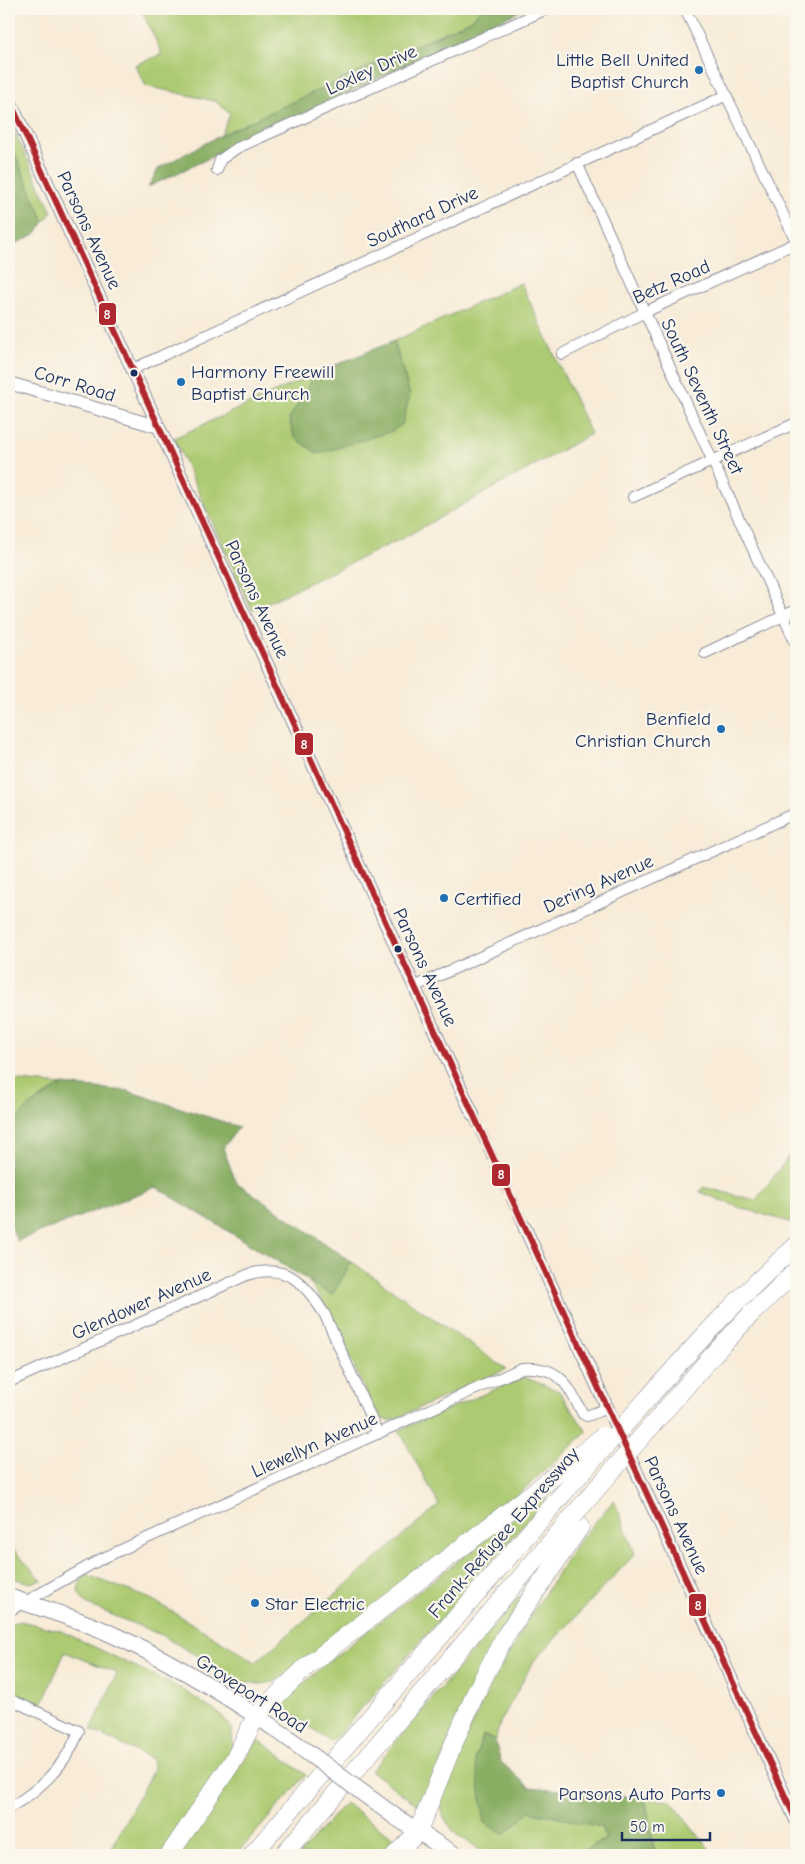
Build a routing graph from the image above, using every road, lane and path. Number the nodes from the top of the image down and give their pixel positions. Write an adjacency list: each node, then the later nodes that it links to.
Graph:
1 (547, 9): 6 (street, Loxley Drive)
2 (685, 9): 3 (street)
3 (727, 95): 5 (street, Southard Drive); 7 (street)
4 (9, 99): 10 (street, Parsons Avenue)
5 (578, 163): 8 (street, South Seventh Street); 10 (street, Southard Drive)
6 (217, 170)
7 (796, 242): 8 (street, Betz Road)
8 (645, 312): 9 (street, Betz Road); 14 (street, South Seventh Street)
9 (562, 354)
10 (133, 369): 13 (street, Parsons Avenue)
11 (9, 383): 13 (street, Corr Road)
12 (796, 423): 14 (street)
13 (159, 427): 21 (street, Parsons Avenue)
14 (714, 460): 15 (street); 17 (street, South Seventh Street)
15 (634, 497)
16 (796, 610): 17 (street)
17 (784, 616): 18 (street, South Seventh Street); 19 (street)
18 (796, 644)
19 (705, 653)
20 (796, 813): 21 (street, Dering Avenue)
21 (414, 987): 22 (street, Parsons Avenue)
22 (473, 1115)
23 (524, 1226): 28 (street, Parsons Avenue)
24 (796, 1246): 27 (highway, Frank-Refugee Expressway)
25 (796, 1271): 30 (highway, bridge)
26 (9, 1382): 29 (street, Glendower Avenue)
27 (642, 1404): 34 (highway, bridge); 39 (highway, Frank-Refugee Expressway, bridge)
28 (607, 1408): 29 (street, Llewellyn Avenue); 36 (street, Parsons Avenue)
29 (378, 1434): 31 (street, Llewellyn Avenue)
30 (576, 1521): 37 (highway); 40 (highway)
31 (16, 1600): 32 (street, Llewellyn Avenue); 34 (main road, Groveport Road)
32 (9, 1611)
33 (9, 1699): 35 (street)
34 (256, 1716): 37 (main road, Groveport Road, bridge); 38 (highway)
35 (9, 1808)
36 (796, 1820)
37 (418, 1832): 41 (highway); 42 (main road, Groveport Road)
38 (169, 1855)
39 (252, 1855)
40 (283, 1855)
41 (394, 1855)
42 (455, 1855)

